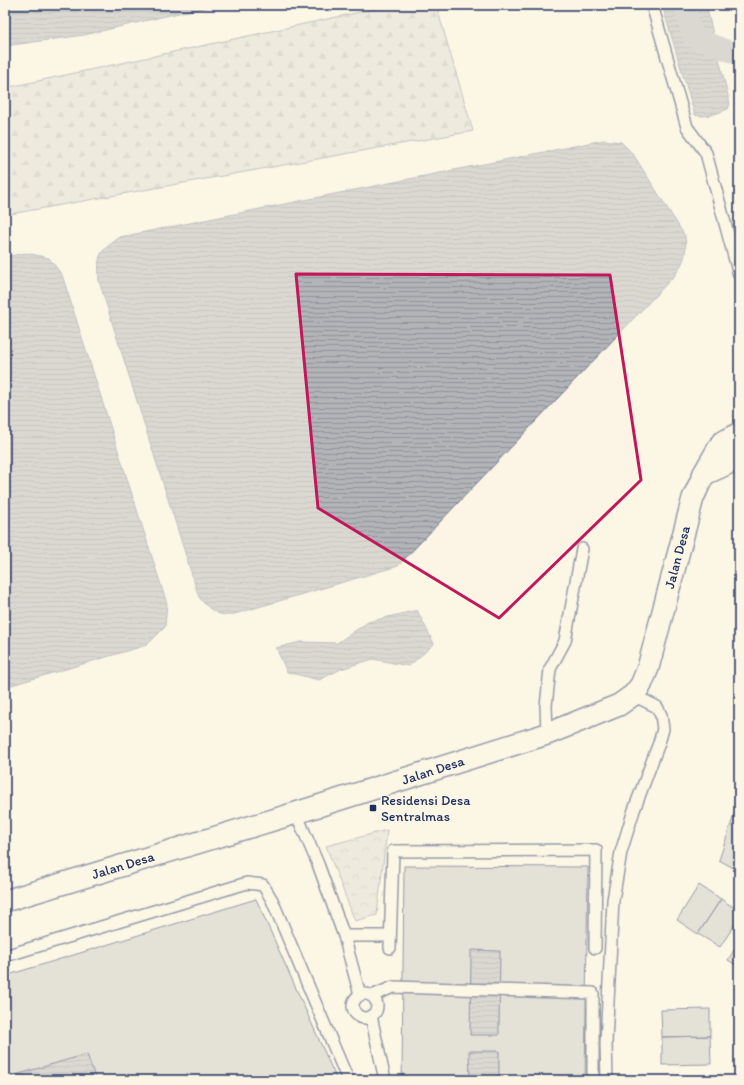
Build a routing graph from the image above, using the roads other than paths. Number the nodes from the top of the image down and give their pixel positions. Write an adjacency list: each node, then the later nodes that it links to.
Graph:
1 (652, 5): 2 (lane)
2 (739, 275)
3 (739, 434): 5 (main road, Jalan Desa)
4 (739, 458): 5 (main road)
5 (704, 474): 7 (street, Jalan Desa)
6 (582, 549): 8 (lane)
7 (633, 695): 8 (street, Jalan Desa); 22 (lane)
8 (547, 734): 9 (street, Jalan Desa)
9 (296, 814): 10 (street, Jalan Desa); 11 (lane)
10 (5, 901)
11 (344, 936): 12 (lane); 16 (lane)
12 (390, 936): 13 (lane); 14 (lane)
13 (390, 948)
14 (595, 948)
15 (5, 956): 19 (lane)
16 (360, 995): 17 (lane); 18 (lane)
17 (372, 996): 18 (lane); 21 (lane)
18 (371, 1016): 20 (lane)
19 (348, 1080)
20 (385, 1080)
21 (594, 1080)
22 (607, 1080)

